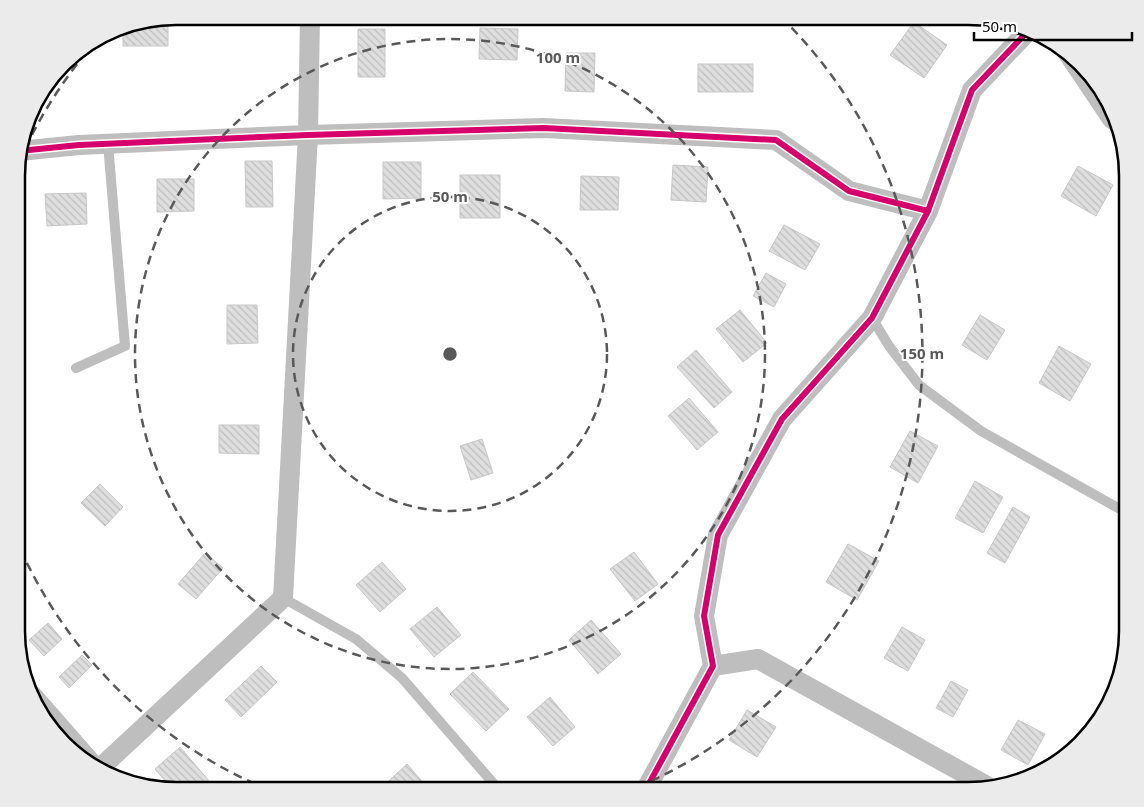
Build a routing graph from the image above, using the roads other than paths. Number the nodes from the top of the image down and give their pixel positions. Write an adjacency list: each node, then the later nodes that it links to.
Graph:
1 (310, 25): 3 (street)
2 (1023, 36): 6 (street)
3 (308, 135): 4 (street); 6 (street); 10 (street)
4 (108, 144): 5 (street); 8 (lane)
5 (27, 150)
6 (928, 211): 7 (street)
7 (872, 318): 9 (lane); 11 (street)
8 (76, 368)
9 (1119, 509)
10 (283, 598): 12 (street); 14 (lane)
11 (713, 666): 13 (street); 15 (street)
12 (105, 764)
13 (979, 781)
14 (493, 782)
15 (650, 782)

